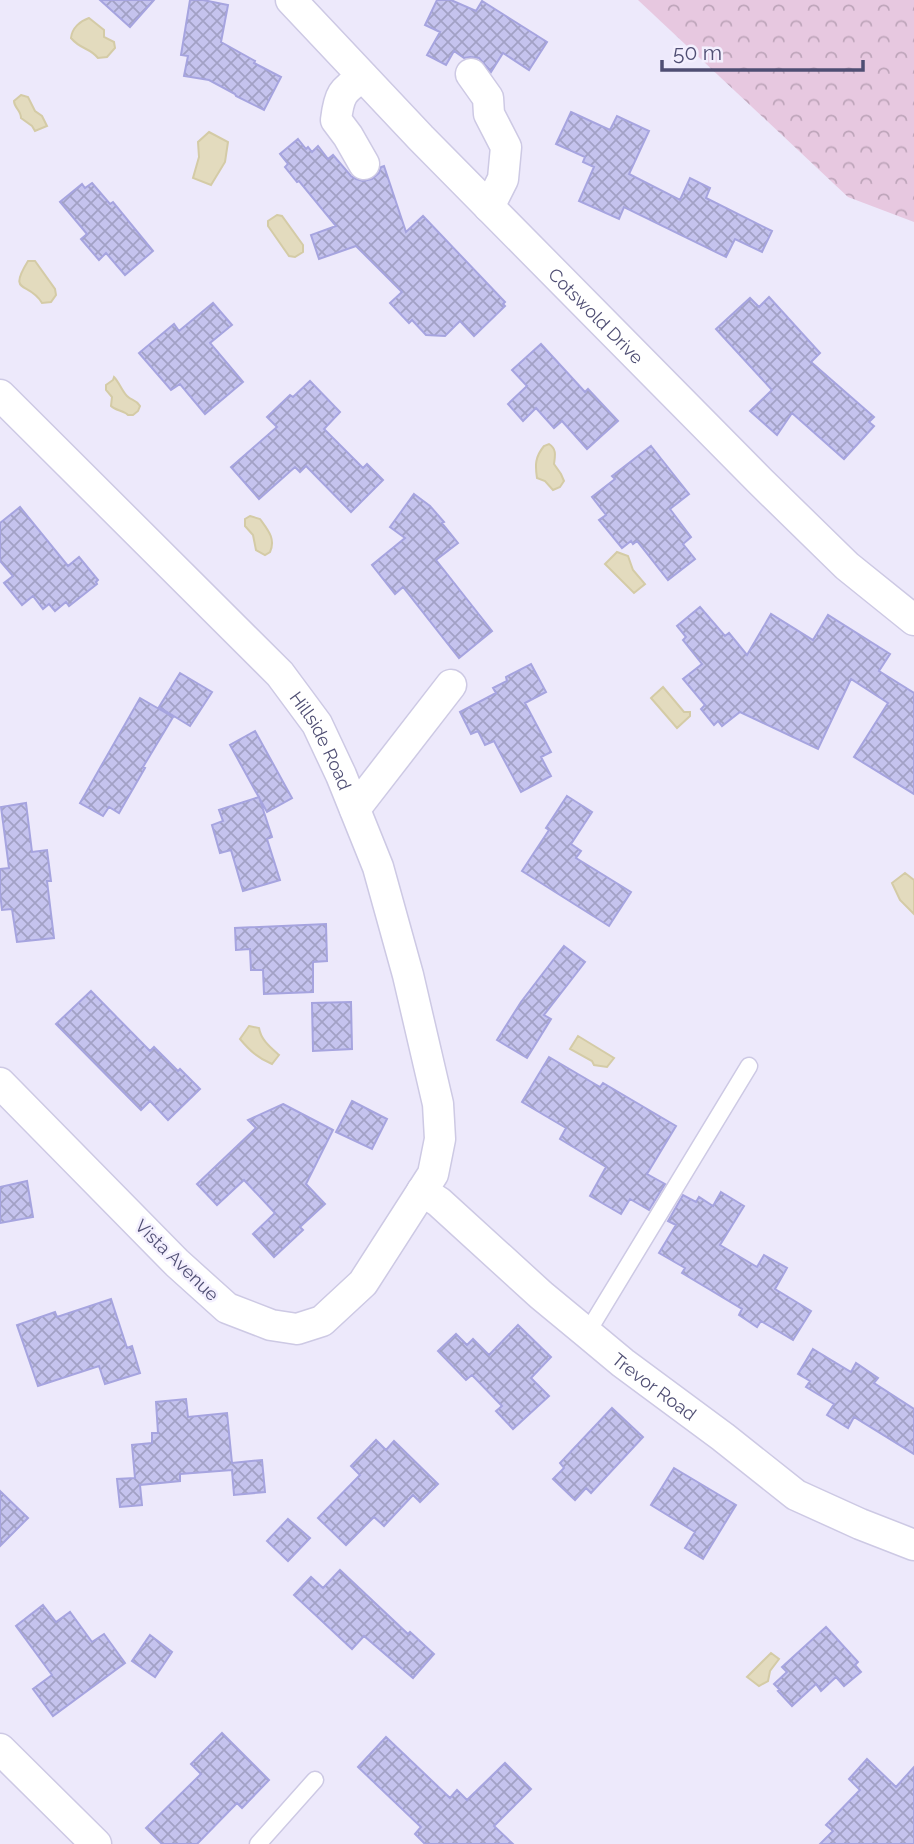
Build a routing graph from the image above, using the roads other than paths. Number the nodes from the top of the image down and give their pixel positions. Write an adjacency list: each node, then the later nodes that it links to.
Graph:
1 (291, 0): 3 (street, Cotswold Drive)
2 (471, 74): 5 (street)
3 (363, 77): 4 (street); 5 (street, Cotswold Drive)
4 (364, 164)
5 (489, 207): 7 (street, Cotswold Drive)
6 (0, 395): 9 (street, Hillside Road)
7 (914, 620)
8 (451, 685): 9 (street)
9 (355, 809): 12 (street, Hillside Road)
10 (749, 1066): 13 (lane)
11 (0, 1083): 12 (street, Vista Avenue)
12 (422, 1191): 13 (street, Trevor Road)
13 (587, 1333): 14 (street, Trevor Road)
14 (914, 1545)
15 (0, 1749): 17 (street)
16 (315, 1780): 18 (lane)
17 (96, 1844)
18 (258, 1844)

